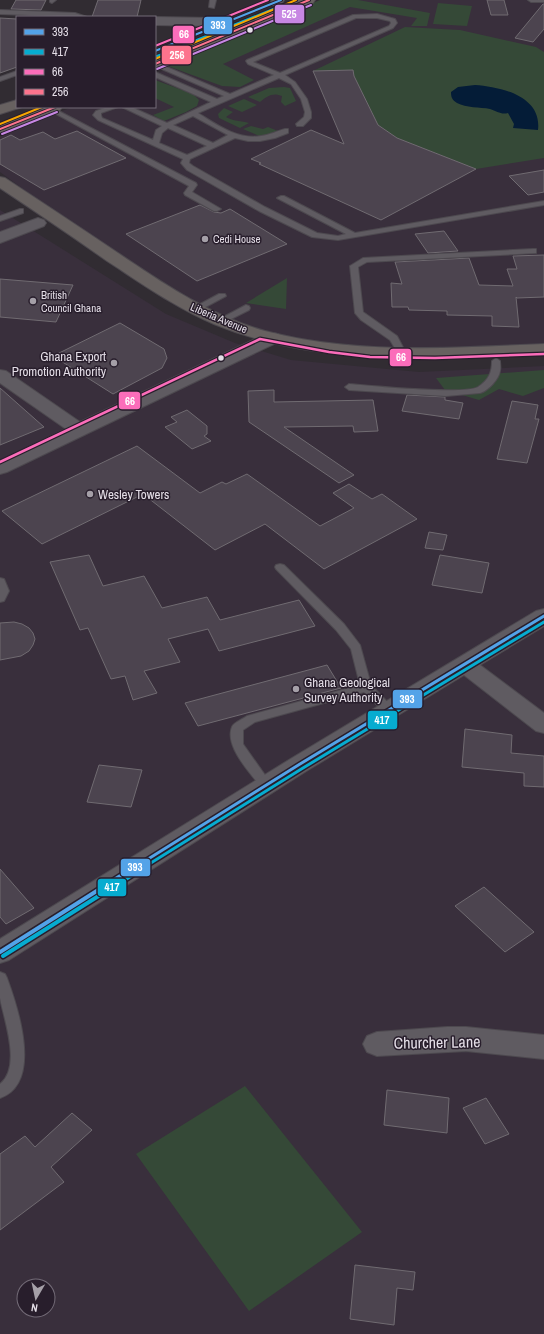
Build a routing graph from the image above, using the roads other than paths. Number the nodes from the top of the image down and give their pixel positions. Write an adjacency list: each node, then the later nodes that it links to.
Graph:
1 (213, 0): 6 (lane)
2 (309, 0): 12 (main road)
3 (531, 0): 4 (lane)
4 (544, 0)
5 (279, 1): 11 (main road)
6 (212, 7)
7 (0, 12): 8 (lane)
8 (79, 16)
9 (156, 21): 10 (street)
10 (211, 22)
11 (156, 51)
12 (156, 64)
13 (156, 64): 18 (lane)
14 (16, 73): 17 (lane)
15 (156, 74): 19 (lane)
16 (280, 75): 16 (lane); 18 (lane); 28 (lane)
17 (0, 79)
18 (229, 96): 19 (lane)
19 (217, 102): 26 (lane)
20 (16, 104): 25 (main road)
21 (28, 108): 27 (main road)
22 (53, 108): 30 (main road); 40 (lane)
23 (112, 108): 33 (lane)
24 (127, 108): 29 (lane)
25 (0, 110)
26 (193, 113): 29 (lane); 32 (lane)
27 (0, 119)
28 (300, 124)
29 (168, 125): 33 (lane); 34 (lane)
30 (0, 129)
31 (285, 131): 32 (lane)
32 (233, 136): 34 (lane)
33 (155, 143): 35 (lane)
34 (212, 145): 35 (lane)
35 (187, 158): 42 (lane)
36 (0, 181): 50 (main road, Liberia Avenue)
37 (0, 198): 41 (main road, Liberia Avenue)
38 (281, 198): 42 (lane)
39 (544, 203): 45 (lane)
40 (217, 209)
41 (20, 211): 43 (lane); 44 (main road, Liberia Avenue)
42 (289, 212): 45 (lane); 45 (lane)
43 (0, 219)
44 (38, 223): 46 (street); 52 (main road, Liberia Avenue)
45 (353, 235)
46 (0, 238)
47 (533, 252): 54 (lane)
48 (222, 296): 50 (lane)
49 (246, 308): 51 (lane)
50 (195, 309): 51 (main road, Liberia Avenue)
51 (220, 321): 52 (main road, Liberia Avenue)
52 (266, 341): 54 (main road, Liberia Avenue); 55 (main road, Liberia Avenue); 58 (street)
53 (544, 351): 54 (main road, Liberia Avenue); 55 (main road, Liberia Avenue)
54 (402, 353)
55 (496, 361): 57 (lane)
56 (0, 375): 58 (street)
57 (349, 387)
58 (79, 430): 59 (street)
59 (0, 468)
60 (280, 567): 65 (lane)
61 (0, 581): 62 (lane)
62 (0, 599)
63 (544, 616): 64 (street)
64 (464, 664): 66 (street); 67 (street)
65 (366, 687): 66 (lane); 68 (lane)
66 (389, 710): 68 (street)
67 (544, 724)
68 (266, 785): 69 (street)
69 (0, 952)
70 (0, 978): 71 (lane)
71 (5, 1006): 74 (lane)
72 (377, 1044): 73 (street, Churcher Lane)
73 (544, 1048)
74 (0, 1092)

